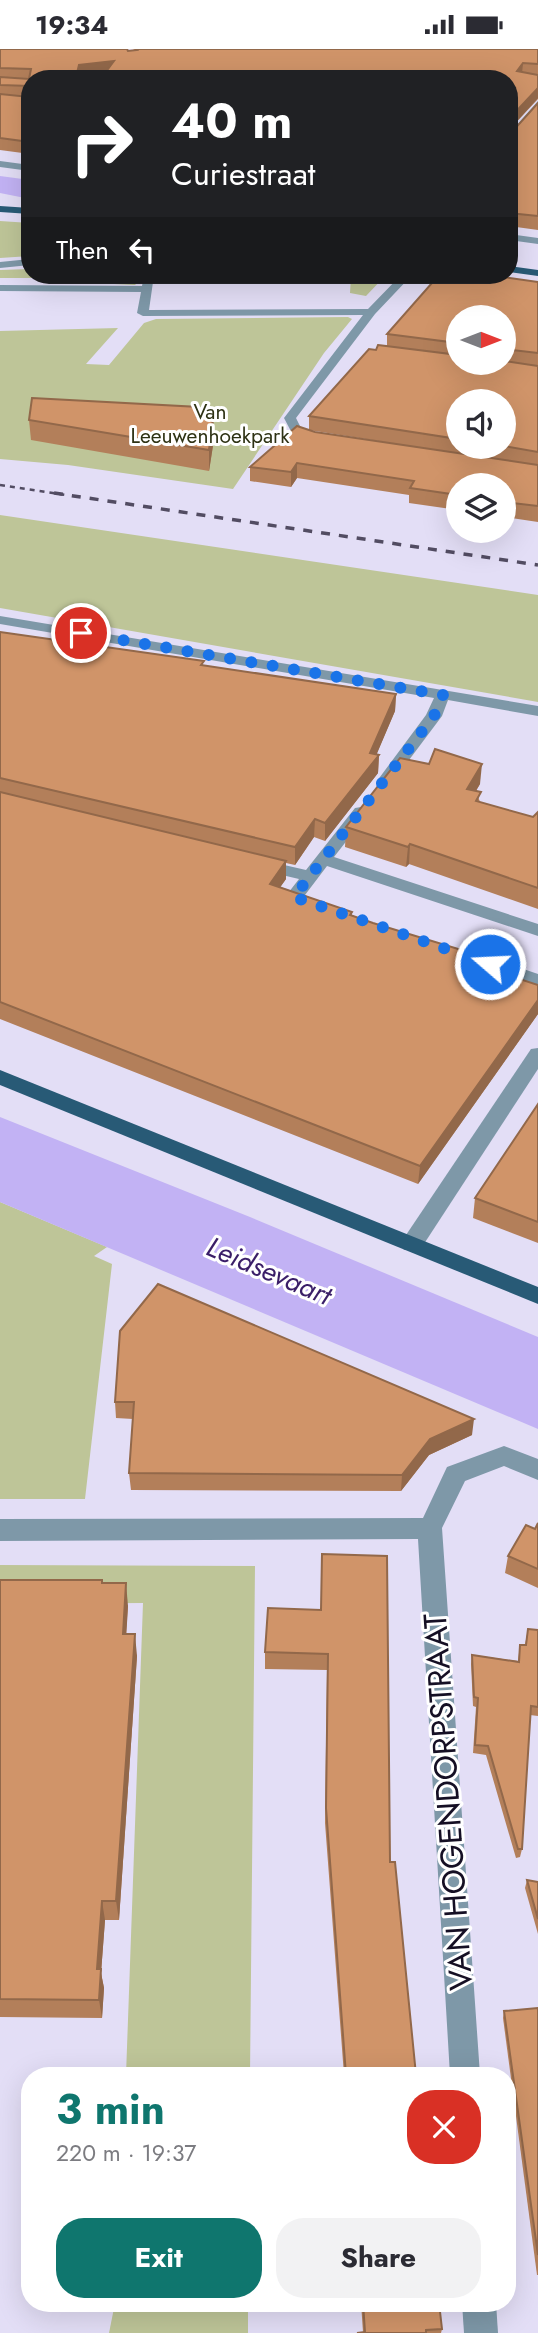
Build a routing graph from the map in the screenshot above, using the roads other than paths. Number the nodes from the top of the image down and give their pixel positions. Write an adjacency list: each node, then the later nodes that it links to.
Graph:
1 (538, 104): 2 (street)
2 (518, 121)
3 (518, 124): 4 (street)
4 (538, 127)
5 (0, 164): 6 (street)
6 (21, 167)
7 (0, 209): 8 (main road)
8 (21, 210)
9 (0, 219): 10 (main road)
10 (21, 220)
11 (518, 238): 12 (street)
12 (538, 241)
13 (518, 260): 14 (main road)
14 (538, 263)
15 (21, 264): 16 (street)
16 (0, 265)
17 (518, 270): 18 (main road)
18 (538, 273)
19 (518, 282): 22 (street)
20 (148, 284): 24 (street)
21 (398, 284): 25 (street)
22 (538, 285)
23 (0, 288): 24 (street)
24 (147, 289): 25 (street)
25 (371, 312): 26 (street)
26 (343, 348): 27 (street); 28 (street)
27 (356, 350)
28 (328, 442)
29 (0, 620): 30 (street)
30 (443, 695): 31 (street); 32 (street)
31 (538, 711)
32 (325, 860): 34 (street); 36 (street)
33 (243, 861): 34 (street)
34 (311, 877): 35 (street)
35 (332, 910)
36 (538, 930)
37 (461, 954): 38 (street)
38 (538, 980)
39 (538, 1054): 41 (street)
40 (0, 1077): 41 (main road)
41 (412, 1244): 42 (main road)
42 (538, 1296)
43 (538, 1470): 44 (street)
44 (430, 1528): 45 (street); 46 (street, VAN HOGENDORPSTRAAT)
45 (0, 1530)
46 (464, 2067)
47 (480, 2312): 48 (street)
48 (481, 2333)

